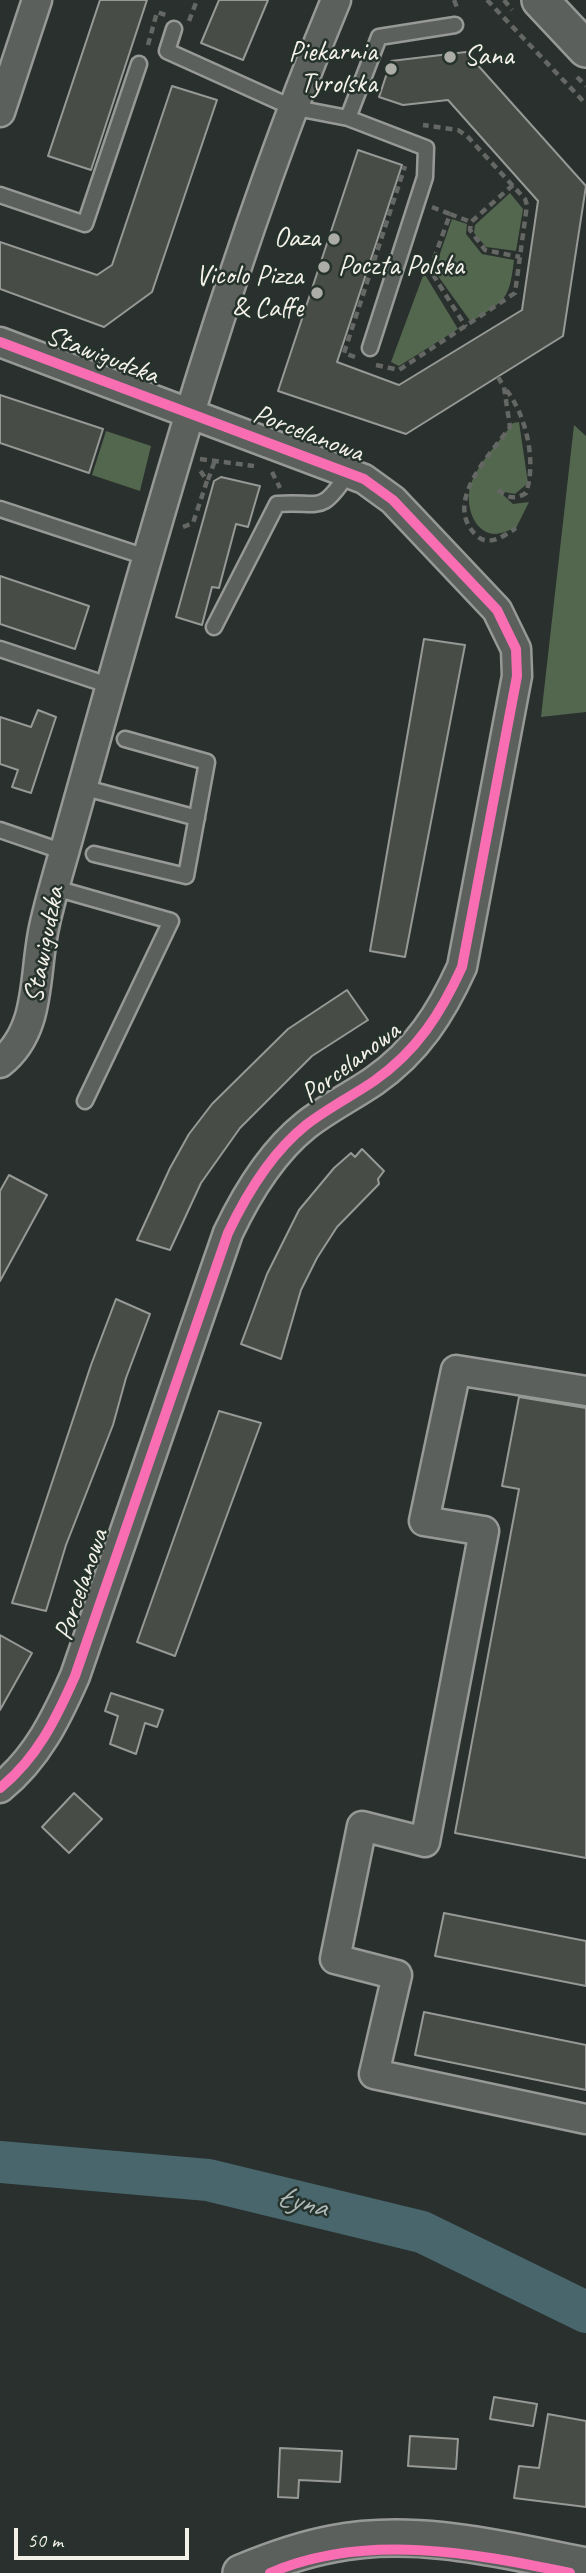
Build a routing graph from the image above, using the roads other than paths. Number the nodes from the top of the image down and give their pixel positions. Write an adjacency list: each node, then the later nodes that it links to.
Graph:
1 (37, 0): 9 (street)
2 (336, 0): 8 (street, Stawigudzka)
3 (540, 0): 6 (street)
4 (455, 25): 10 (lane)
5 (174, 29): 8 (lane)
6 (586, 50)
7 (139, 64): 13 (lane)
8 (291, 107): 10 (lane); 16 (street, Stawigudzka)
9 (0, 111)
10 (348, 118): 11 (lane)
11 (426, 148): 12 (lane); 15 (lane)
12 (440, 155)
13 (0, 195)
14 (0, 342): 16 (street, Stawigudzka)
15 (370, 348)
16 (187, 413): 17 (street, Porcelanowa); 19 (street, Stawigudzka)
17 (348, 473): 20 (lane); 33 (street, Porcelanowa)
18 (0, 509): 19 (lane)
19 (146, 557): 22 (street, Stawigudzka)
20 (214, 627)
21 (0, 649): 22 (lane)
22 (111, 686): 24 (street, Stawigudzka)
23 (125, 739): 25 (lane)
24 (82, 787): 25 (lane); 27 (street, Stawigudzka)
25 (197, 818): 28 (lane)
26 (0, 830): 27 (lane)
27 (64, 852): 29 (street, Stawigudzka)
28 (94, 853)
29 (55, 888): 30 (street, Stawigudzka); 31 (lane)
30 (0, 1063)
31 (85, 1101)
32 (586, 1391): 34 (street)
33 (0, 1788)
34 (586, 2119)
35 (586, 2566): 36 (street)
36 (240, 2573)

